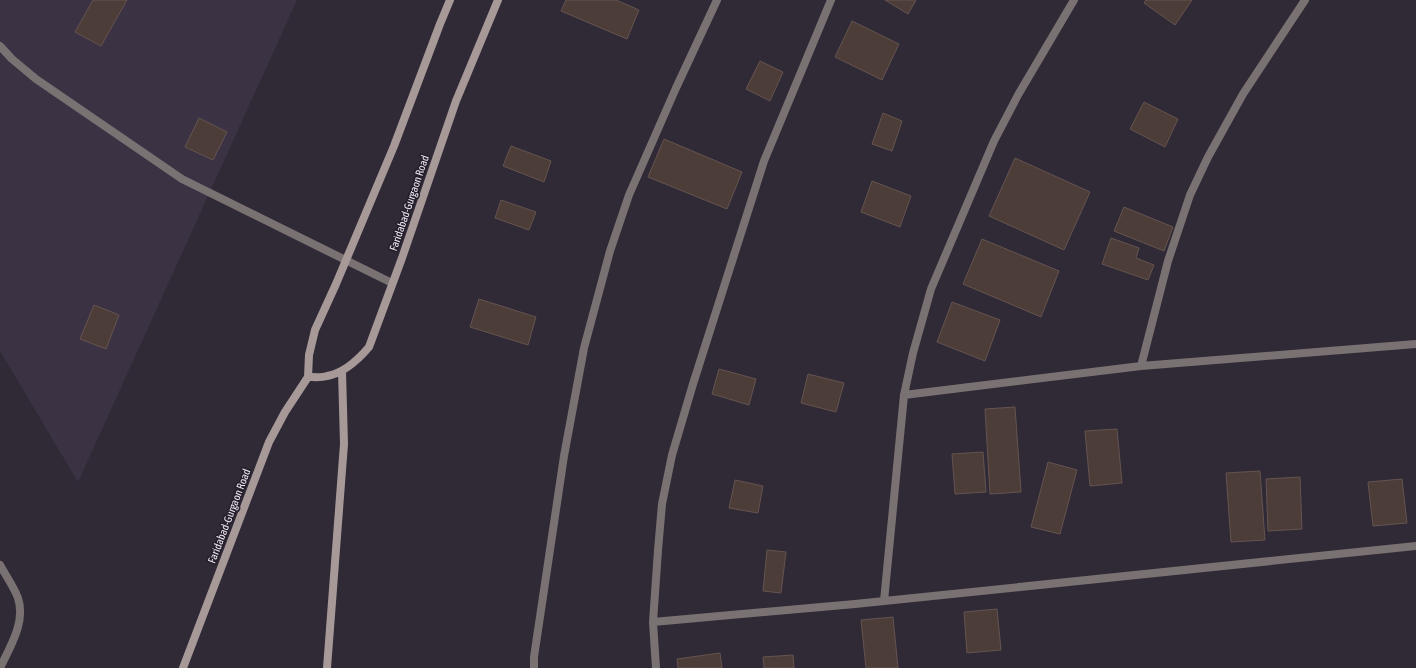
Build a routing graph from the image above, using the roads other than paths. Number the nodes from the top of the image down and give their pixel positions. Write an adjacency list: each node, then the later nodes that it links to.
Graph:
1 (450, 0): 8 (main road)
2 (498, 0): 9 (main road, Faridabad-Gurgaon Road)
3 (717, 0): 22 (street)
4 (831, 0): 18 (street)
5 (1074, 0): 14 (street)
6 (1305, 0): 11 (street)
7 (0, 46): 8 (street)
8 (346, 260): 9 (street); 13 (main road)
9 (392, 283): 12 (main road, Faridabad-Gurgaon Road)
10 (1416, 344): 11 (street)
11 (1141, 366): 14 (street)
12 (342, 371): 13 (main road, Faridabad-Gurgaon Road); 21 (main road)
13 (308, 377): 20 (main road, Faridabad-Gurgaon Road)
14 (904, 395): 17 (street)
15 (1416, 546): 17 (street)
16 (0, 566): 19 (street)
17 (884, 601): 18 (street)
18 (653, 622): 23 (street)
19 (0, 668)
20 (183, 668)
21 (327, 668)
22 (534, 668)
23 (656, 668)

